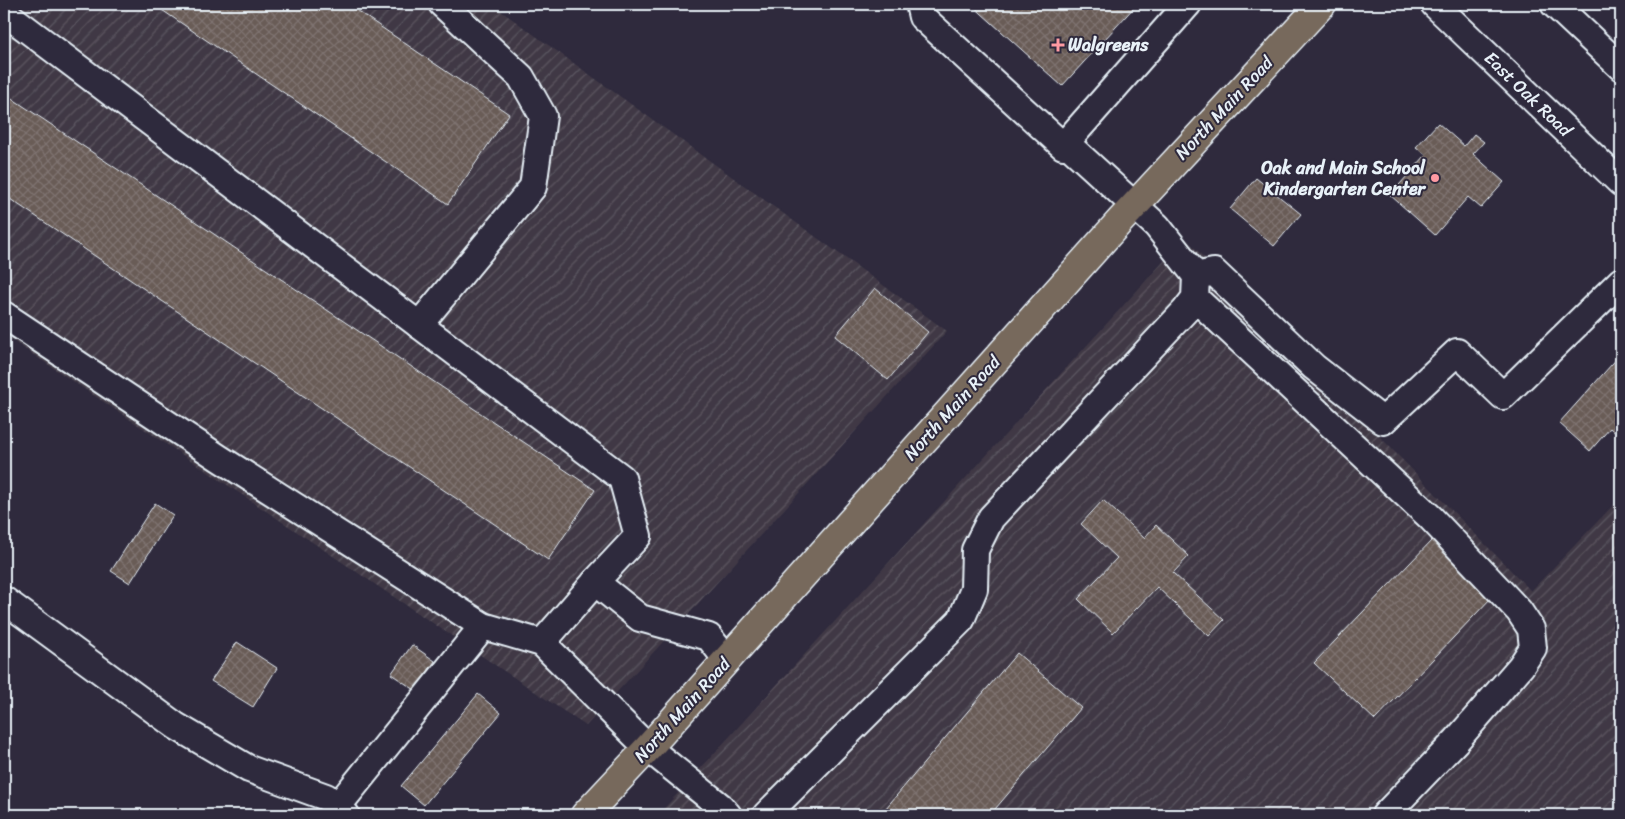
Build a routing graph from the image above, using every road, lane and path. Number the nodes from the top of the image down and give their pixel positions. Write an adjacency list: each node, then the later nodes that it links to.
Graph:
1 (442, 4): 15 (street)
2 (919, 4): 9 (street)
3 (1188, 4): 9 (street)
4 (1322, 4): 11 (main road, North Main Road)
5 (1434, 4): 10 (street, East Oak Road)
6 (1554, 4): 8 (street)
7 (4, 12): 15 (street)
8 (1621, 67)
9 (1066, 143): 11 (street)
10 (1616, 169)
11 (1134, 206): 13 (street); 20 (main road, North Main Road)
12 (1621, 281): 13 (street)
13 (1196, 287): 25 (street); 26 (street)
14 (4, 314): 18 (street)
15 (419, 325): 16 (street)
16 (595, 582): 19 (street); 20 (street)
17 (4, 600): 22 (street)
18 (483, 626): 19 (street); 22 (street)
19 (542, 643): 21 (street)
20 (727, 660): 21 (main road, North Main Road)
21 (648, 748): 23 (main road, North Main Road); 24 (street)
22 (341, 811)
23 (585, 815)
24 (728, 815)
25 (766, 815)
26 (1385, 815)

